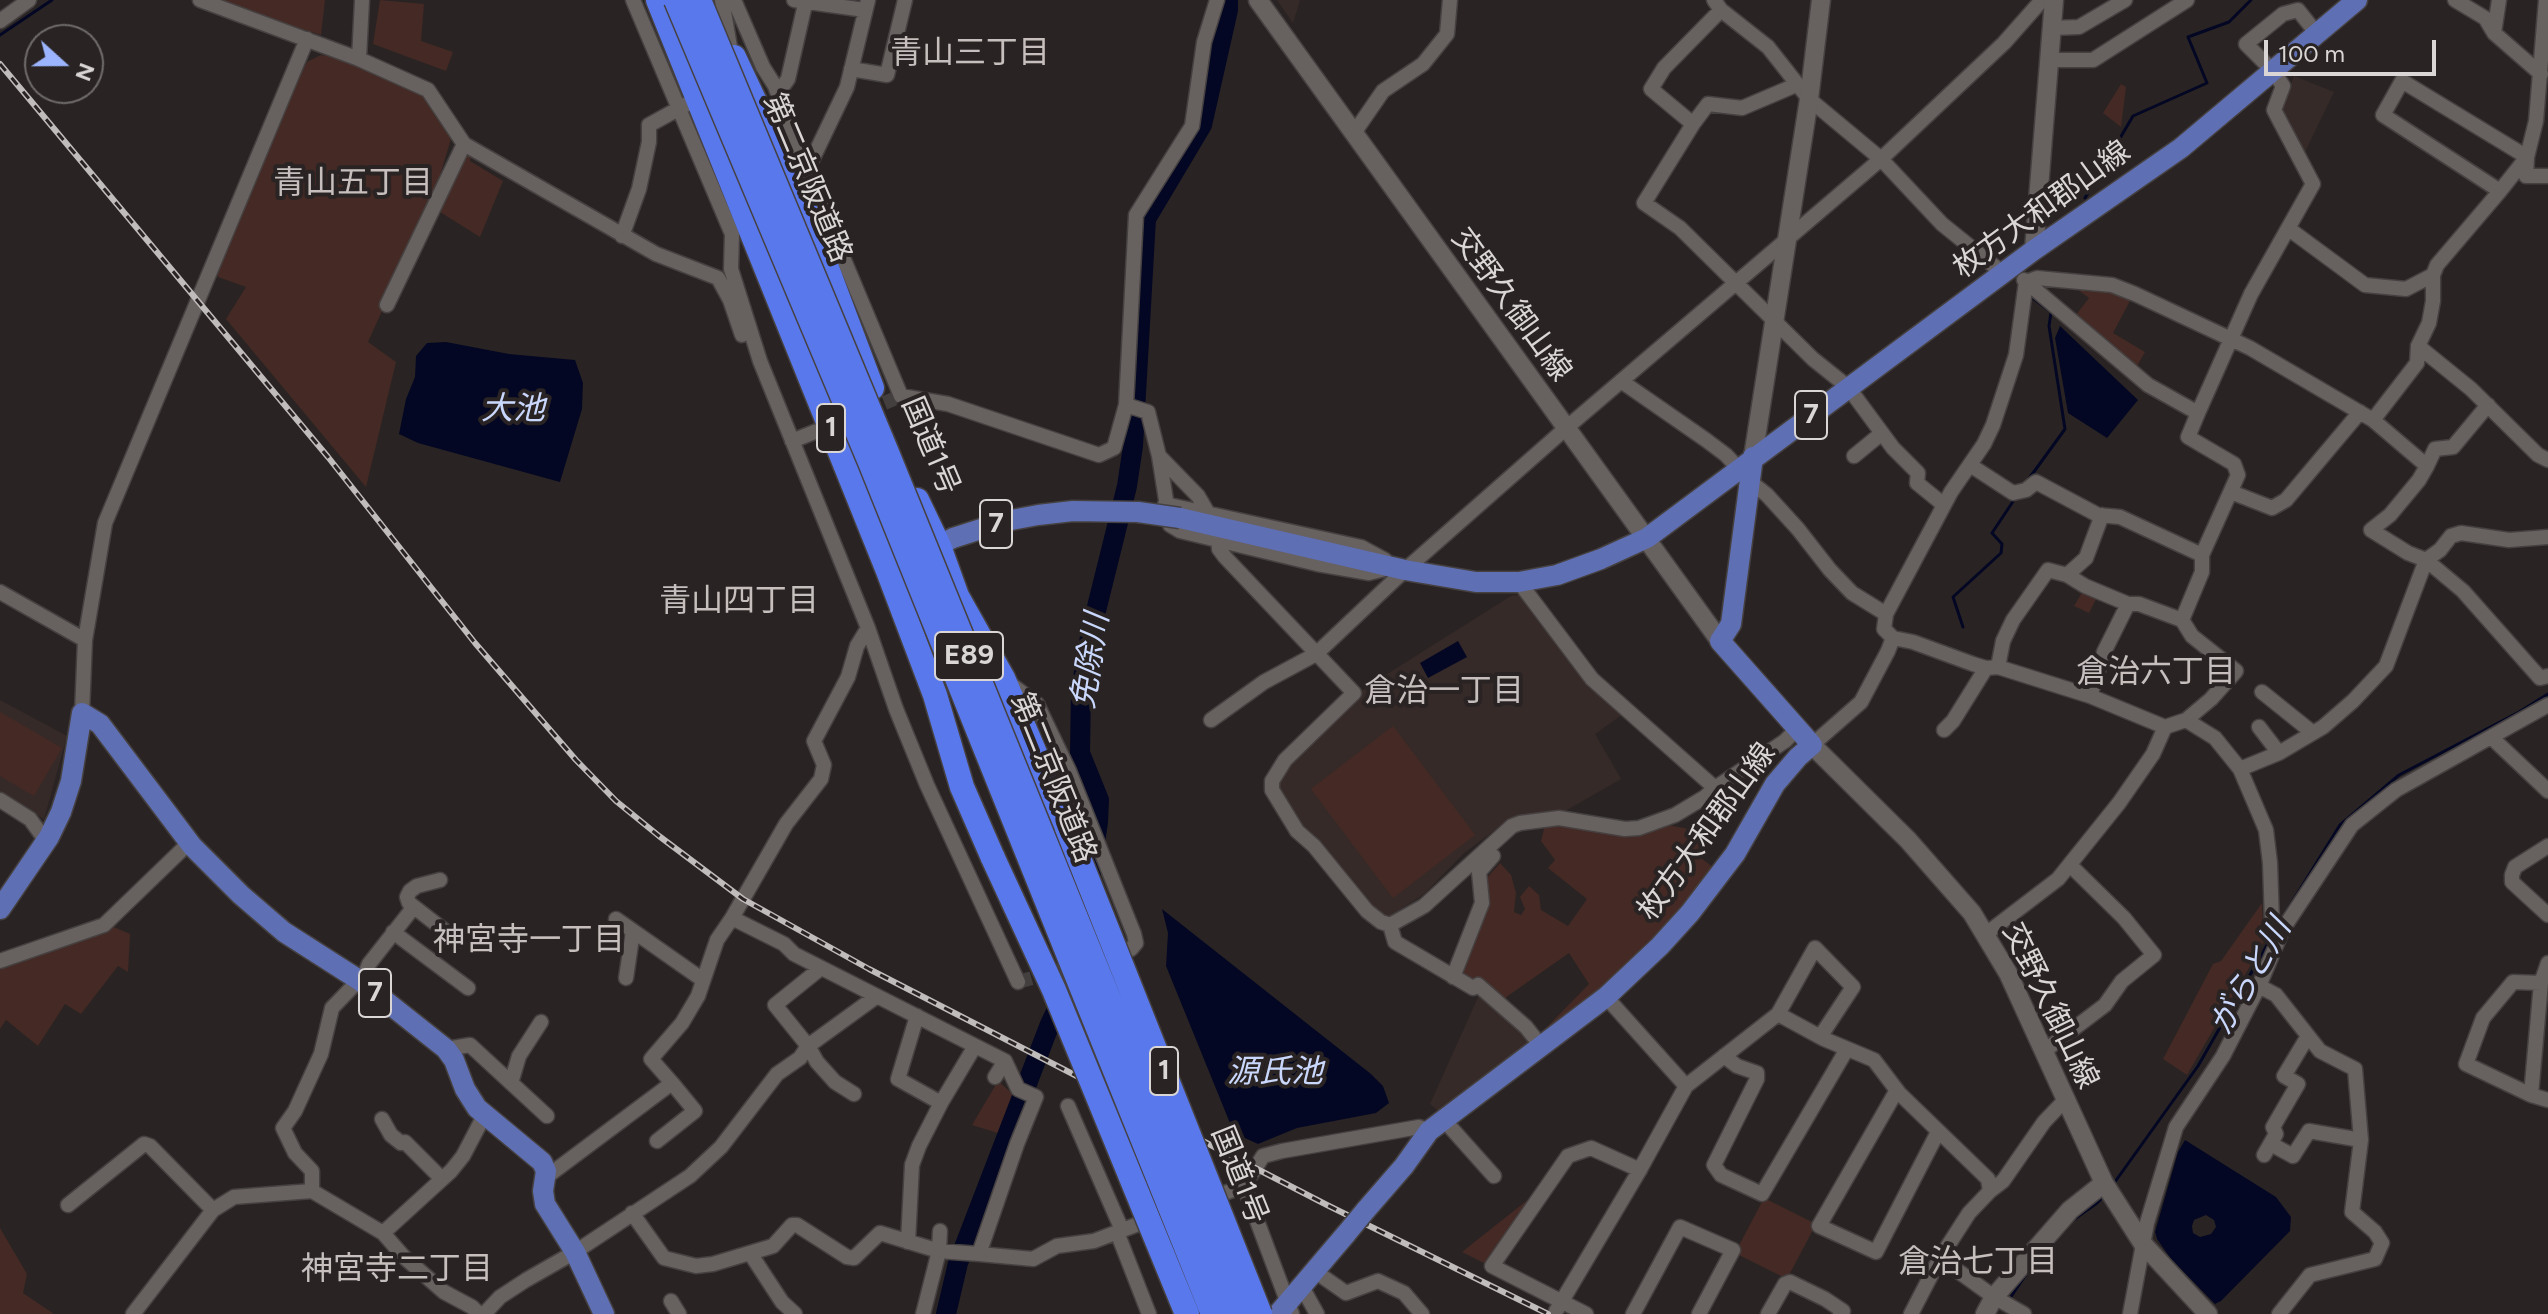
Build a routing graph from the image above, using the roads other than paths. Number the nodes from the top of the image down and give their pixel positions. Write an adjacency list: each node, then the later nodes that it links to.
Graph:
1 (29, 0): 27 (street)
2 (200, 0): 31 (street)
3 (362, 0): 33 (street)
4 (633, 0): 42 (street)
5 (658, 0): 42 (highway, 1)
6 (676, 0): 224 (highway, 第二京阪道路 / E89, bridge)
7 (699, 0): 225 (highway, 第二京阪道路 / E89, bridge)
8 (709, 0): 32 (highway, 国道1号 / 1)
9 (722, 0): 32 (street)
10 (734, 0): 37 (street)
11 (905, 0): 35 (street)
12 (1217, 0): 65 (street)
13 (1258, 0): 44 (main road, 交野久御山線)
14 (1450, 0): 44 (street)
15 (1821, 0): 41 (main road)
16 (2042, 0): 47 (street)
17 (2054, 0): 28 (main road)
18 (2125, 0): 28 (street)
19 (2187, 0): 34 (street)
20 (2357, 0): 30 (main road, 枚方大和郡山線 / 7)
21 (2455, 0): 29 (street)
22 (2499, 0): 29 (street)
23 (2546, 0): 38 (street)
24 (802, 1): 25 (street); 40 (street)
25 (866, 5): 35 (street)
26 (1717, 5): 39 (street); 43 (street)
27 (0, 21)
28 (2052, 28): 34 (main road)
29 (2494, 33): 38 (street)
30 (2317, 34): 36 (main road, 枚方大和郡山線 / 7); 36 (street)
31 (307, 39): 33 (street); 101 (street)
32 (730, 47): 37 (highway, 国道1号 / 1)
33 (359, 59): 45 (street)
34 (2049, 60): 54 (main road)
35 (851, 69): 48 (street)
36 (2273, 71): 51 (street); 54 (main road, 枚方大和郡山線 / 7)
37 (753, 72): 40 (street); 42 (street); 88 (highway, 国道1号 / 1)
38 (2541, 74): 46 (street)
39 (1796, 85): 41 (street); 43 (street)
40 (778, 93): 48 (street)
41 (1809, 99): 47 (street); 53 (main road)
42 (688, 103): 52 (street); 62 (street); 92 (highway, 1)
43 (1693, 124): 57 (street)
44 (1354, 133): 70 (main road, 交野久御山線)
45 (464, 144): 52 (street); 58 (street)
46 (2527, 157): 49 (street); 50 (street); 50 (street)
47 (1881, 159): 53 (street); 55 (street)
48 (803, 162): 65 (street)
49 (2548, 176)
50 (2500, 191): 56 (street)
51 (2289, 229): 56 (street); 60 (street)
52 (622, 236): 62 (street)
53 (1787, 239): 57 (street); 59 (main road)
54 (2034, 250): 55 (main road, 枚方大和郡山線 / 7)
55 (2014, 275): 60 (street); 64 (main road, 枚方大和郡山線 / 7); 68 (street); 77 (street)
56 (2433, 275): 61 (street)
57 (1736, 281): 59 (street); 63 (street)
58 (387, 305)
59 (1775, 322): 64 (street); 79 (main road)
60 (2232, 340): 67 (street); 68 (street)
61 (2418, 346): 66 (street); 69 (street)
62 (760, 361): 73 (street)
63 (1621, 381): 70 (street); 79 (street)
64 (1848, 387): 72 (street); 79 (main road, 枚方大和郡山線 / 7)
65 (1126, 405): 74 (street)
66 (2488, 405): 76 (street); 78 (street)
67 (2360, 412): 69 (street); 80 (street)
68 (2198, 413): 80 (street)
69 (2373, 420): 78 (street)
70 (1565, 429): 87 (main road, 交野久御山線); 91 (street)
71 (817, 431): 73 (street)
72 (1882, 433): 75 (street); 81 (street)
73 (792, 441): 99 (street)
74 (1159, 456): 82 (street); 83 (street)
75 (1854, 456)
76 (2548, 460)
77 (1970, 465): 81 (street); 84 (street)
78 (2427, 466): 90 (street)
79 (1748, 470): 87 (main road, 枚方大和郡山線 / 7); 97 (street); 102 (main road)
80 (2231, 492): 89 (street)
81 (1944, 505): 97 (street)
82 (1173, 511): 83 (street); 86 (street); 88 (main road, 枚方大和郡山線 / 7, bridge); 91 (main road, 枚方大和郡山線 / 7)
83 (1208, 513): 91 (street)
84 (2102, 515): 89 (street); 93 (street)
85 (2548, 537): 90 (street)
86 (1218, 538): 91 (street); 103 (street)
87 (1647, 538): 94 (main road, 枚方大和郡山線 / 7); 102 (main road, 交野久御山線)
88 (939, 546): 92 (main road, 枚方大和郡山線 / 7); 106 (highway, 国道1号 / 1)
89 (2202, 555): 98 (street)
90 (2426, 560): 105 (street); 117 (street)
91 (1400, 568): 94 (main road, 枚方大和郡山線 / 7); 103 (street)
92 (888, 571): 130 (highway, 1)
93 (2067, 575): 96 (street); 104 (street)
94 (1519, 582): 122 (street)
95 (0, 592): 101 (street)
96 (2128, 604): 98 (street); 108 (street)
97 (1886, 614): 100 (street)
98 (2182, 620): 112 (street)
99 (868, 628): 136 (street); 151 (street)
100 (1893, 638): 104 (street); 119 (street)
101 (85, 640): 110 (street)
102 (1720, 641): 115 (main road, 枚方大和郡山線)
103 (1316, 654): 111 (street); 138 (street)
104 (1992, 668): 108 (street); 116 (street)
105 (2548, 676)
106 (1003, 678): 126 (highway, 国道1号 / 1); 144 (street)
107 (2262, 692): 117 (street)
108 (2090, 696): 113 (street)
109 (2548, 705): 118 (street)
110 (82, 713): 127 (main road); 128 (main road, 7)
111 (1211, 720)
112 (2186, 720): 113 (street); 121 (street)
113 (2165, 727): 131 (street)
114 (2259, 727): 120 (street)
115 (1797, 729): 119 (main road, 枚方大和郡山線); 122 (street)
116 (1944, 730)
117 (2313, 733): 120 (street)
118 (2491, 737): 123 (street); 139 (street)
119 (1812, 745): 142 (main road, 交野久御山線); 157 (main road, 枚方大和郡山線)
120 (2279, 753): 121 (street)
121 (2240, 769): 139 (street)
122 (1715, 788): 125 (street)
123 (2548, 791)
124 (0, 800): 127 (street)
125 (1512, 826): 138 (street); 148 (street)
126 (1067, 828): 226 (highway, bridge); 227 (highway, 国道1号 / 1, bridge)
127 (46, 841): 134 (main road)
128 (190, 842): 145 (street); 153 (main road, 7)
129 (2548, 846): 135 (street)
130 (993, 858): 222 (highway, 1, bridge); 223 (highway, bridge)
131 (2070, 865): 142 (street); 168 (street)
132 (440, 880): 133 (street)
133 (413, 908): 141 (street); 143 (street)
134 (0, 909)
135 (2548, 915)
136 (732, 918): 147 (street); 150 (street)
137 (616, 919): 140 (street)
138 (1390, 925): 148 (street)
139 (2278, 925): 154 (street)
140 (633, 931): 149 (street); 150 (street)
141 (393, 932): 153 (street); 155 (street)
142 (1986, 934): 168 (main road, 交野久御山線)
143 (458, 941)
144 (1131, 949)
145 (0, 961)
146 (2548, 963): 152 (street)
147 (821, 968): 156 (street); 163 (street)
148 (1453, 977): 165 (street)
149 (626, 978)
150 (703, 980): 173 (street)
151 (1018, 982)
152 (2541, 983): 177 (street); 177 (street)
153 (363, 984): 166 (main road, 7); 195 (street)
154 (2259, 986): 161 (street); 205 (street)
155 (468, 988)
156 (877, 996): 159 (street); 163 (street)
157 (1606, 997): 165 (main road, 枚方大和郡山線); 174 (street)
158 (1778, 1014): 162 (street); 162 (street); 169 (street)
159 (917, 1016): 164 (street); 180 (street)
160 (541, 1022): 172 (street)
161 (2308, 1036): 187 (street); 187 (street)
162 (1820, 1037): 167 (street)
163 (808, 1046): 176 (street); 199 (street)
164 (975, 1046): 170 (street); 180 (street)
165 (1541, 1046): 185 (main road, 枚方大和郡山線)
166 (446, 1049): 172 (street); 182 (main road, 7)
167 (1847, 1049): 169 (street); 175 (street)
168 (2043, 1052): 178 (main road, 交野久御山線)
169 (1724, 1056): 174 (street)
170 (1005, 1061): 171 (street); 209 (street)
171 (995, 1077)
172 (511, 1083): 183 (street)
173 (672, 1083): 188 (street); 191 (street)
174 (1686, 1086): 189 (street)
175 (1897, 1090): 186 (street); 186 (street)
176 (854, 1094)
177 (2531, 1095): 179 (street)
178 (2065, 1100): 194 (main road, 交野久御山線); 196 (street)
179 (2548, 1100)
180 (941, 1103): 204 (street)
181 (1068, 1106): 202 (street)
182 (485, 1114): 191 (main road, 7); 192 (street)
183 (547, 1116)
184 (382, 1119): 192 (street)
185 (1436, 1126): 190 (street); 193 (street); 212 (main road, 枚方大和郡山線, bridge)
186 (1938, 1132): 196 (street)
187 (2361, 1140): 240 (street)
188 (657, 1141)
189 (1640, 1170): 214 (street); 214 (street)
190 (1494, 1176)
191 (545, 1178): 207 (main road, 7)
192 (442, 1179): 203 (street)
193 (1244, 1186): 200 (street); 212 (street)
194 (2108, 1188): 205 (main road, 交野久御山線); 211 (main road)
195 (312, 1191): 198 (street); 203 (street)
196 (1990, 1191): 210 (street)
197 (68, 1205): 198 (street)
198 (213, 1210): 215 (street)
199 (632, 1213): 207 (street); 208 (street)
200 (1151, 1219): 202 (street); 223 (street)
201 (940, 1231): 206 (street)
202 (1120, 1231): 209 (street); 221 (street)
203 (383, 1233): 216 (street)
204 (908, 1242): 206 (street); 208 (street)
205 (2143, 1244): 238 (street); 239 (main road, 交野久御山線)
206 (939, 1251): 209 (street); 220 (street)
207 (575, 1252): 216 (street); 217 (main road, 7)
208 (750, 1253): 219 (street)
209 (968, 1253)
210 (1940, 1258): 211 (street); 235 (street)
211 (1994, 1297): 236 (main road); 237 (street)
212 (1295, 1298): 228 (street); 229 (street)
213 (671, 1301): 218 (street)
214 (1559, 1306): 230 (street)
215 (133, 1314)
216 (482, 1314)
217 (604, 1314)
218 (679, 1314)
219 (795, 1314)
220 (923, 1314)
221 (1149, 1314)
222 (1176, 1314)
223 (1189, 1314)
224 (1213, 1314)
225 (1237, 1314)
226 (1252, 1314)
227 (1260, 1314)
228 (1317, 1314)
229 (1422, 1314)
230 (1586, 1314)
231 (1633, 1314): 232 (street)
232 (1699, 1314)
233 (1768, 1314): 234 (street)
234 (1840, 1314)
235 (1911, 1314)
236 (1985, 1314)
237 (2024, 1314)
238 (2130, 1314)
239 (2208, 1314)
240 (2279, 1314)

